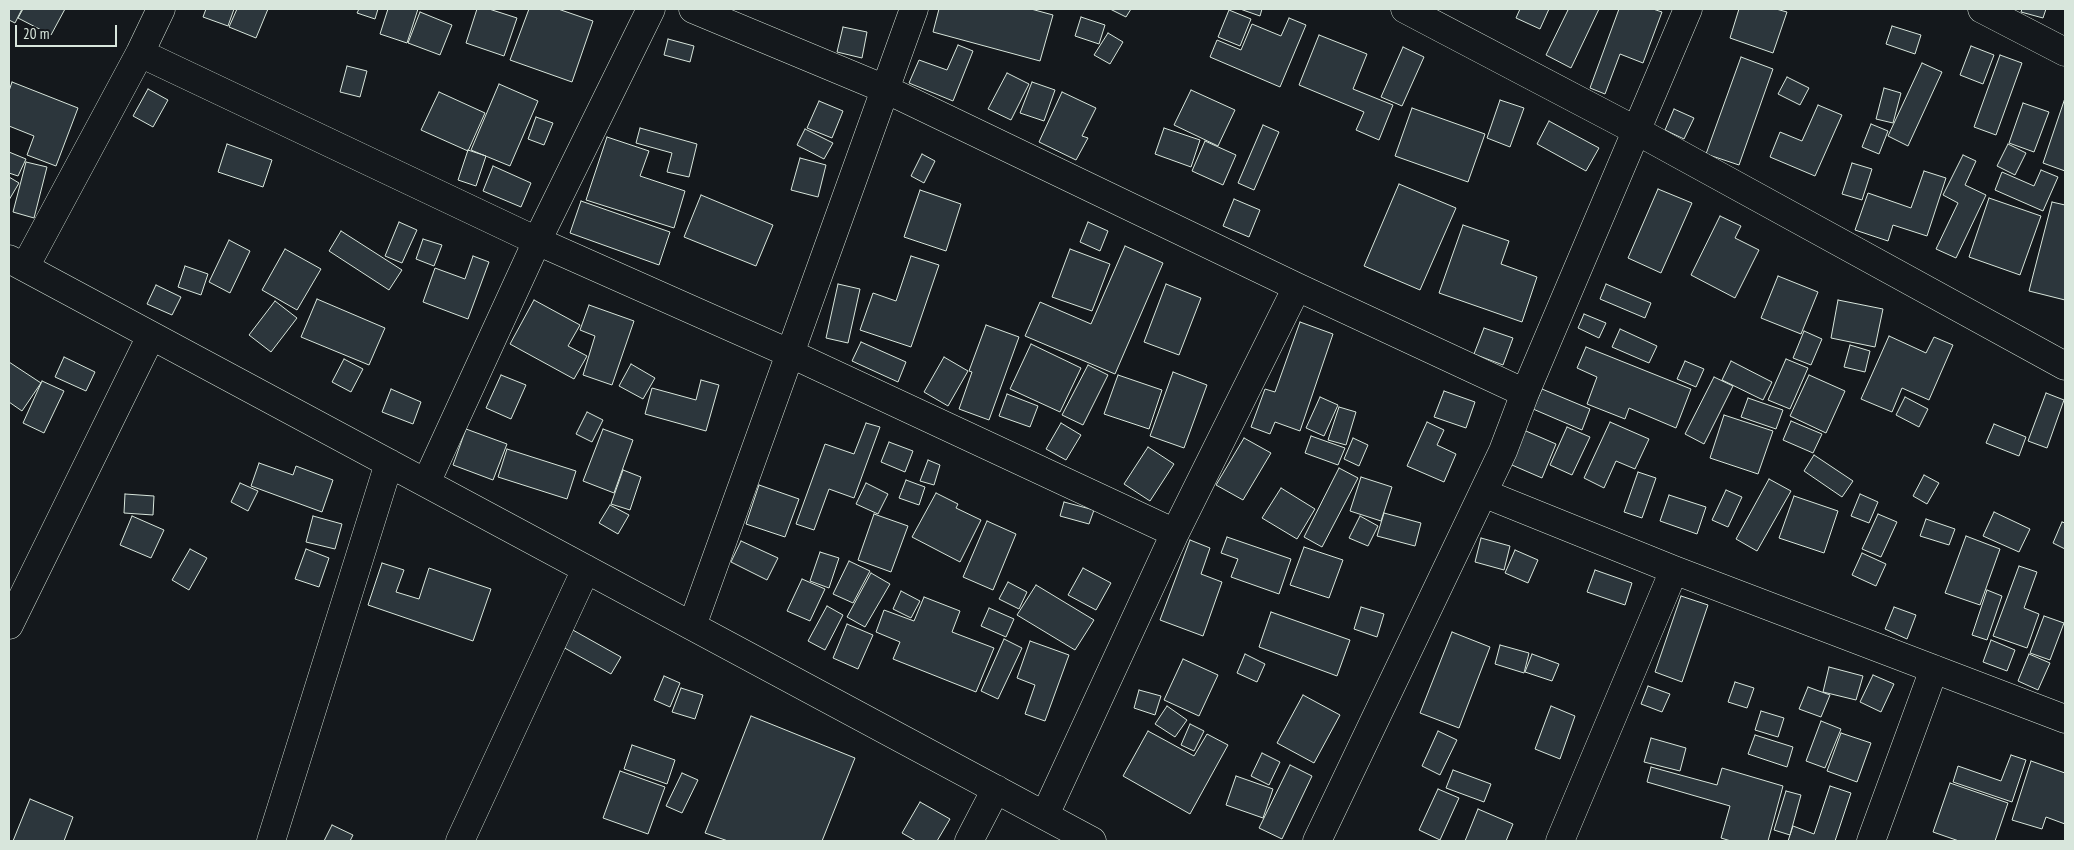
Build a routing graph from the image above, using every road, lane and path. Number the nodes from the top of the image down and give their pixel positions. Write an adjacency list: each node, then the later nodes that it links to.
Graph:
1 (161, 9): 9 (street)
2 (652, 9): 12 (street)
3 (693, 9): 10 (street)
4 (914, 9): 10 (street)
5 (1405, 9): 11 (street)
6 (1688, 9): 11 (street)
7 (1982, 9): 8 (street)
8 (2065, 52)
9 (140, 53): 12 (street); 13 (street)
10 (885, 89): 14 (street); 16 (street)
11 (1636, 131): 17 (street); 18 (street)
12 (538, 241): 16 (street); 20 (street)
13 (17, 263): 15 (street)
14 (1297, 287): 18 (street); 22 (street)
15 (151, 336): 19 (street); 25 (street)
16 (790, 353): 22 (street); 26 (street)
17 (2065, 366)
18 (1525, 393): 21 (street)
19 (389, 463): 20 (street); 31 (street)
20 (426, 483): 23 (street)
21 (1483, 494): 24 (street); 35 (street)
22 (1175, 532): 30 (street)
23 (586, 569): 26 (street); 32 (street)
24 (1674, 570): 27 (street); 36 (street)
25 (9, 625)
26 (692, 626): 29 (street)
27 (1934, 669): 28 (street); 37 (street)
28 (2064, 716)
29 (996, 789): 30 (street); 33 (street)
30 (1044, 815): 34 (street)
31 (271, 841)
32 (460, 841)
33 (969, 841)
34 (1092, 841)
35 (1317, 841)
36 (1560, 841)
37 (1871, 841)

